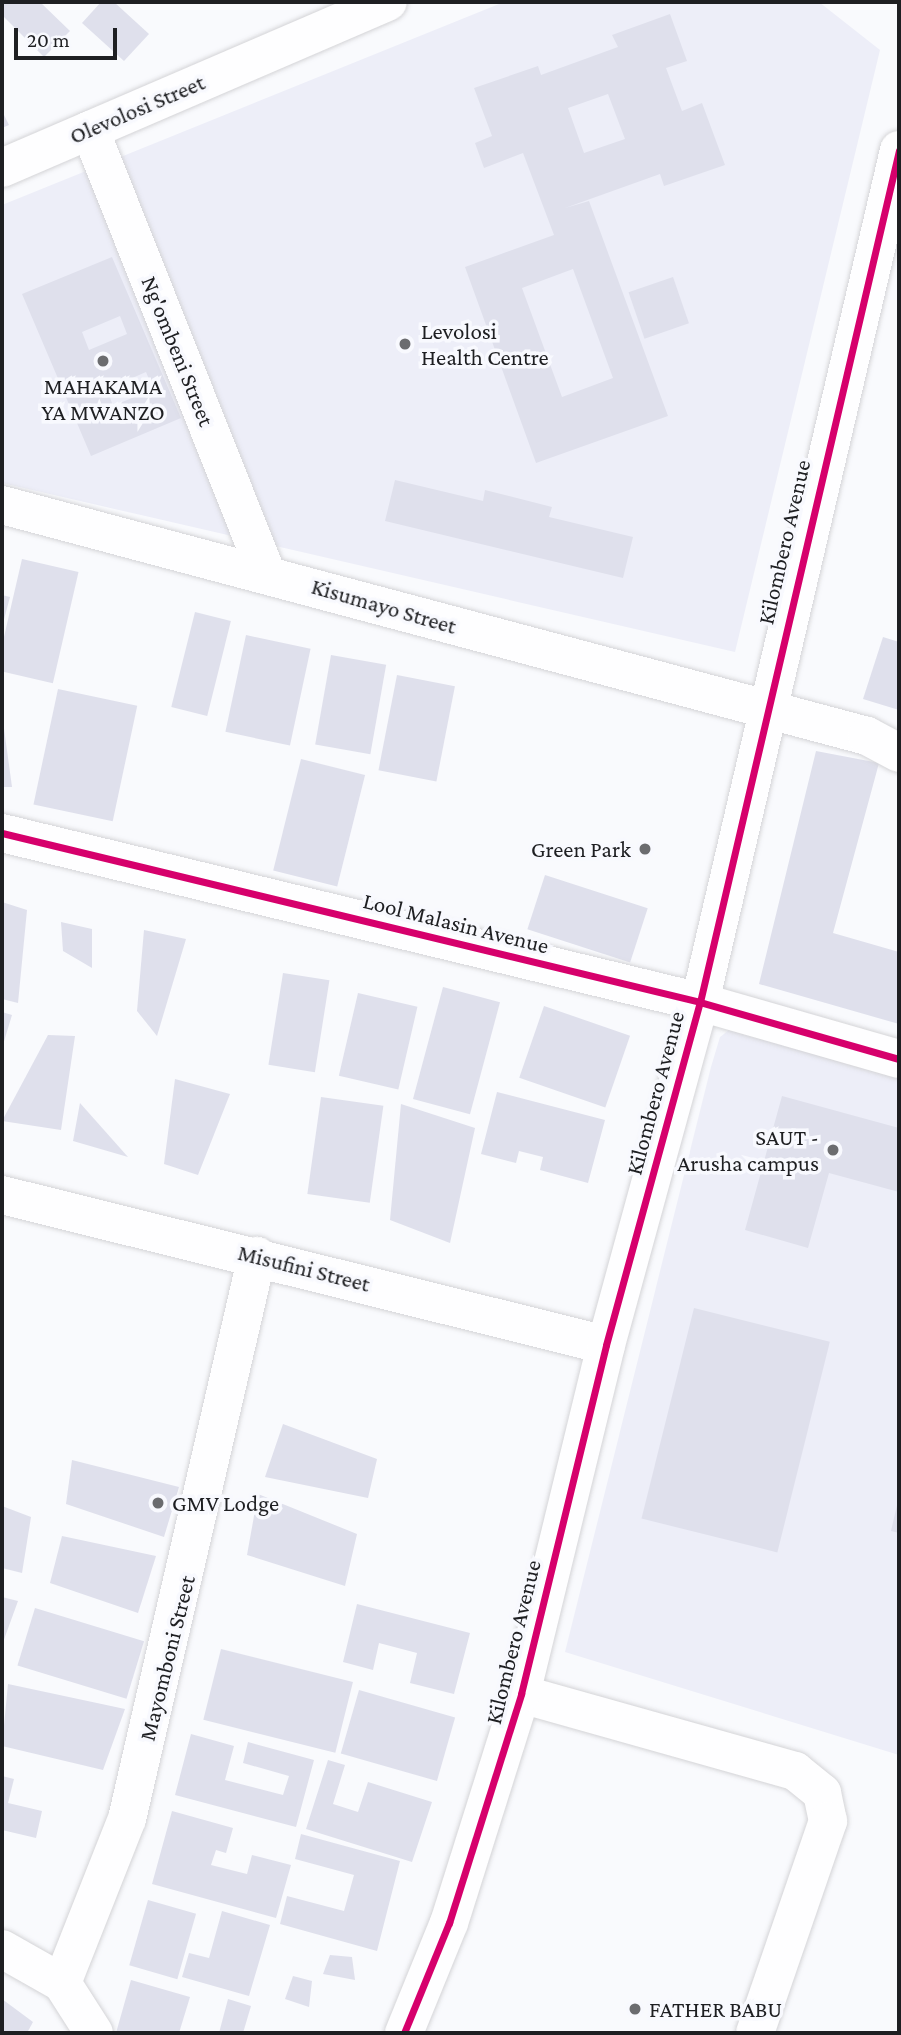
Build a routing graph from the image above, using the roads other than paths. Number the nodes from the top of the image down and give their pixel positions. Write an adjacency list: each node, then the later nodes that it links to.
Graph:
1 (388, 2): 2 (street, Olevolosi Street)
2 (306, 18): 3 (street, Olevolosi Street)
3 (90, 130): 5 (street, Olevolosi Street); 7 (street, Ng'ombeni Street)
4 (899, 150): 8 (street, Kilombero Avenue)
5 (2, 168)
6 (2, 505): 7 (street, Kisumayo Street)
7 (266, 573): 8 (street, Kisumayo Street)
8 (765, 712): 9 (street, Kisumayo Street); 11 (street, Kilombero Avenue)
9 (899, 753)
10 (2, 833): 11 (street, Lool Malasin Avenue)
11 (700, 1002): 12 (street, Lool Malasin Avenue); 15 (street, Kilombero Avenue)
12 (899, 1059)
13 (2, 1195): 14 (street, Misufini Street)
14 (257, 1256): 15 (street, Misufini Street); 18 (street, Mayomboni Street)
15 (606, 1345): 16 (street, Kilombero Avenue)
16 (522, 1694): 20 (street, Kilombero Avenue); 21 (street)
17 (2, 1949): 18 (street)
18 (62, 1983): 19 (street)
19 (94, 2033)
20 (404, 2033)
21 (755, 2033)

